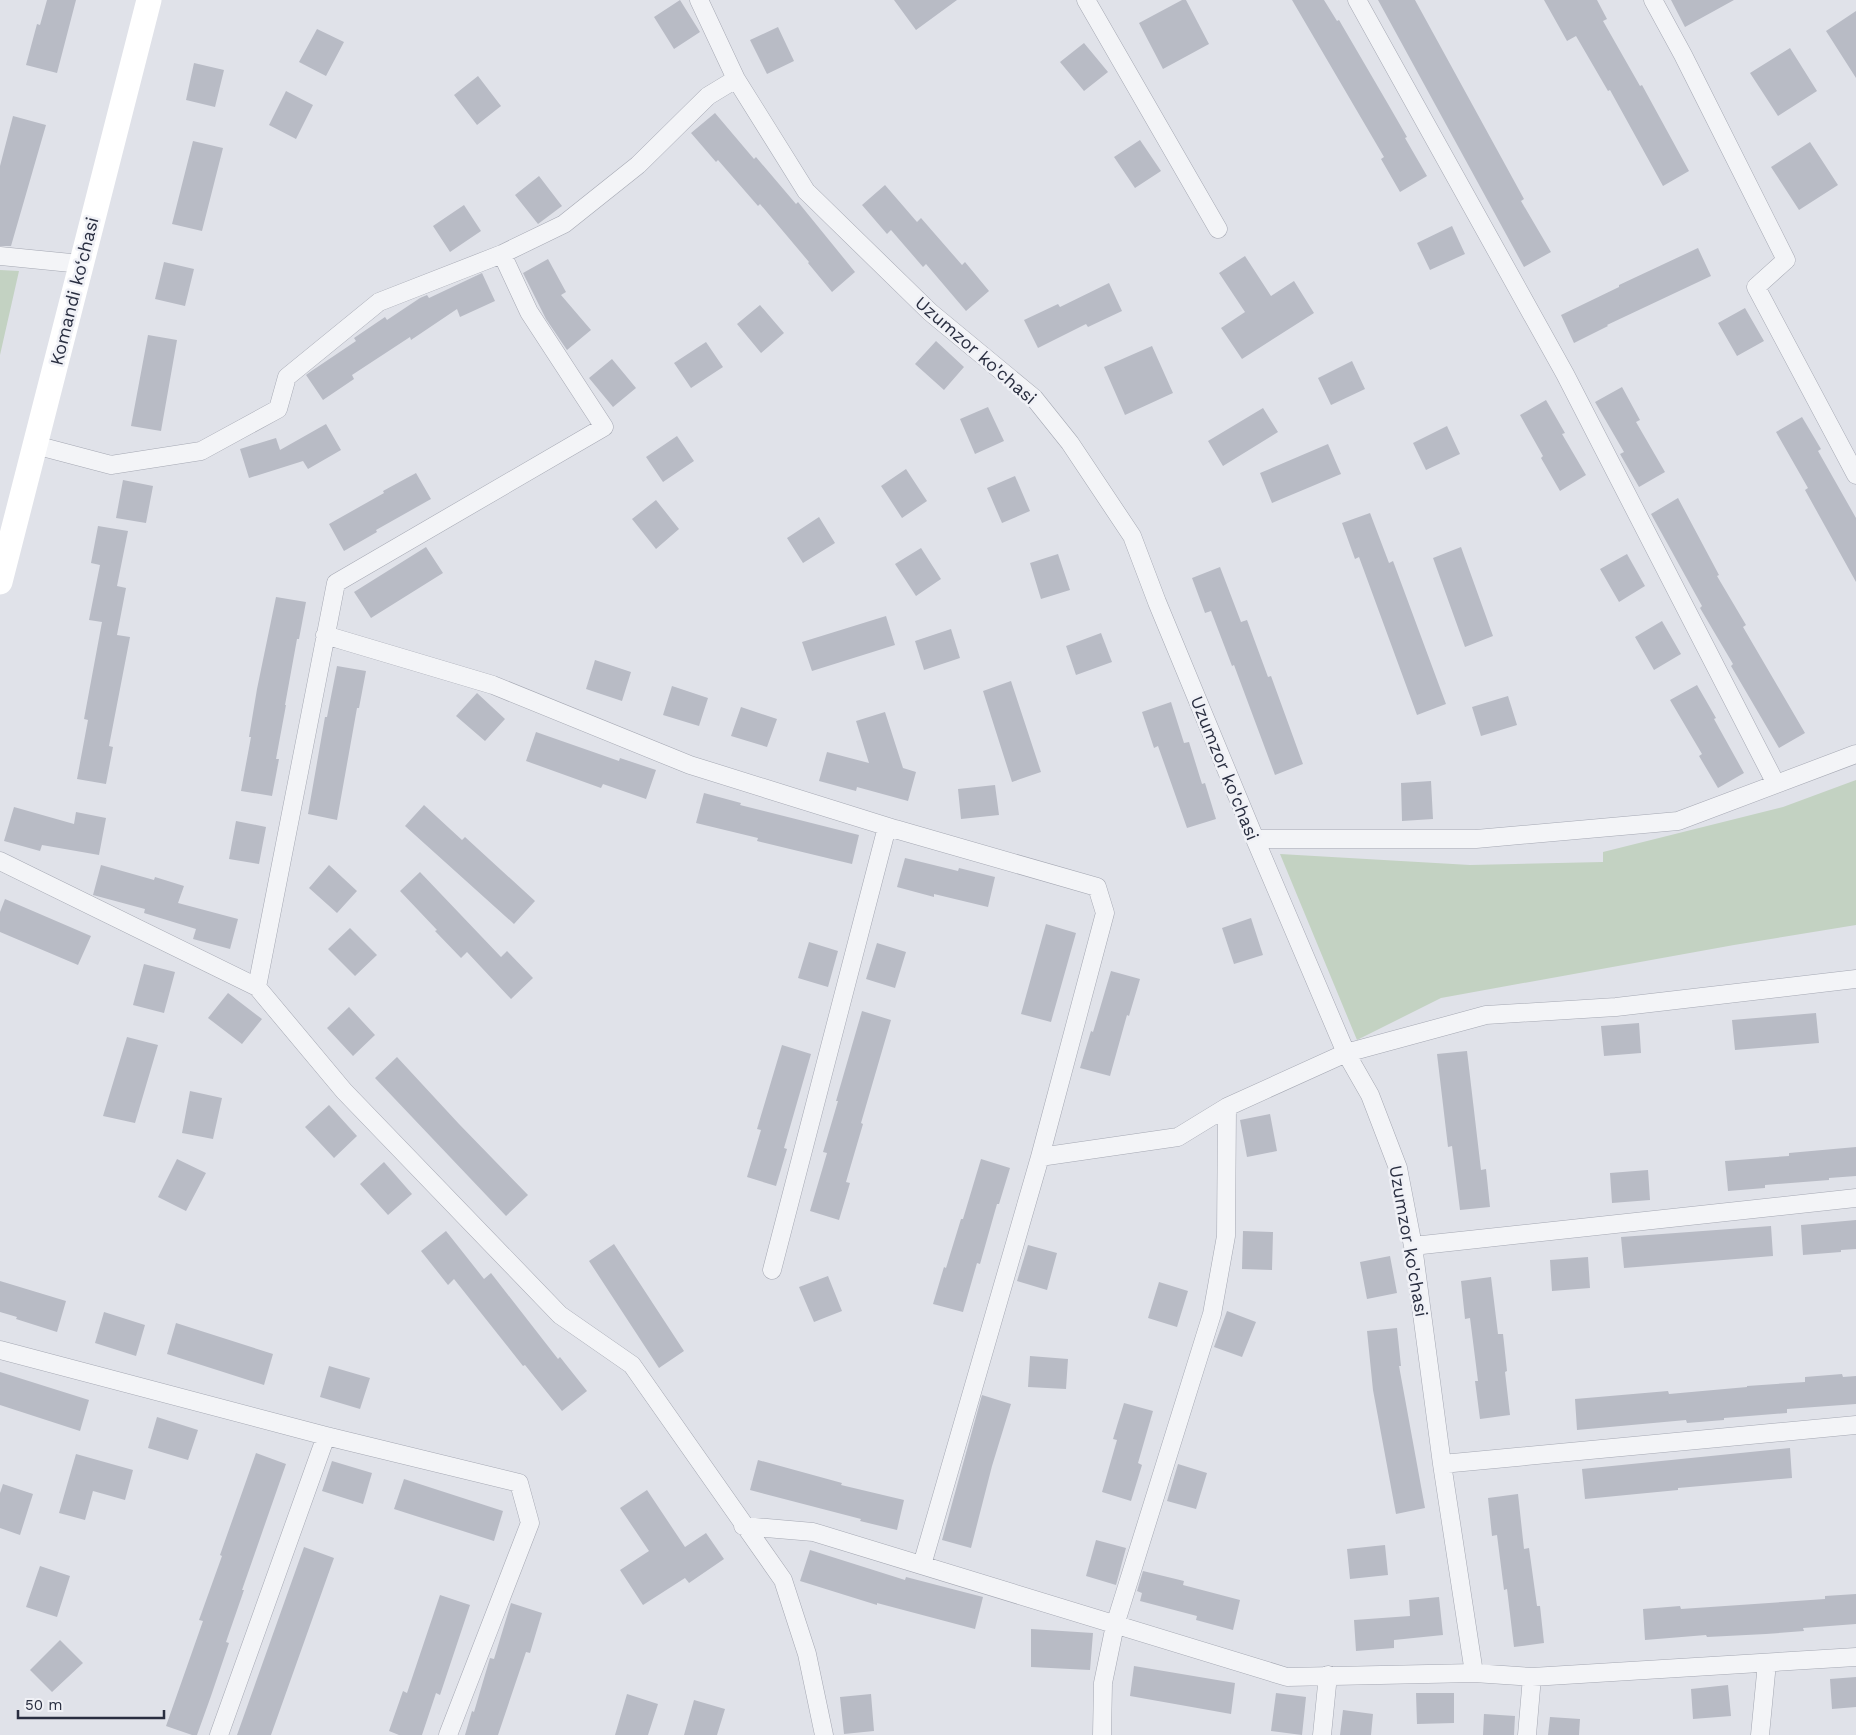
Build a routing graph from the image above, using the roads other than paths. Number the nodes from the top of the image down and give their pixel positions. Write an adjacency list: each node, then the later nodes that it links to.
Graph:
1 (149, 0): 10 (main road, Komandi ko‘chasi)
2 (699, 0): 6 (street, Uzumzor ko'chasi)
3 (1086, 0): 7 (street)
4 (1357, 0): 16 (street)
5 (1653, 0): 12 (street)
6 (736, 79): 8 (street); 18 (street, Uzumzor ko'chasi)
7 (1218, 229)
8 (502, 254): 11 (street); 14 (street)
9 (0, 256): 10 (street)
10 (81, 264): 11 (main road, Komandi ko‘chasi)
11 (35, 445): 13 (main road, Komandi ko‘chasi)
12 (1856, 475)
13 (0, 582)
14 (325, 635): 17 (street); 21 (street)
15 (1856, 754): 16 (street)
16 (1776, 784): 18 (street)
17 (887, 827): 24 (street); 27 (street)
18 (1255, 839): 22 (street, Uzumzor ko'chasi)
19 (0, 861): 21 (street)
20 (1856, 980): 22 (street)
21 (257, 987): 32 (street)
22 (1346, 1053): 23 (street); 26 (street, Uzumzor ko'chasi)
23 (1227, 1107): 24 (street); 34 (street)
24 (1040, 1157): 33 (street)
25 (1856, 1198): 26 (street)
26 (1413, 1246): 31 (street, Uzumzor ko'chasi)
27 (772, 1270)
28 (0, 1350): 30 (street)
29 (1856, 1425): 31 (street)
30 (326, 1436): 40 (street); 41 (street)
31 (1442, 1464): 37 (street, Uzumzor ko'chasi)
32 (743, 1526): 33 (street); 42 (street)
33 (922, 1566): 34 (street)
34 (1115, 1625): 38 (street); 43 (street)
35 (1856, 1657): 36 (street)
36 (1767, 1663): 39 (street); 46 (street)
37 (1474, 1673): 38 (street); 39 (street)
38 (1328, 1675): 44 (street)
39 (1532, 1676): 45 (street)
40 (219, 1735)
41 (448, 1735)
42 (824, 1735)
43 (1102, 1735)
44 (1322, 1735)
45 (1527, 1735)
46 (1760, 1735)

